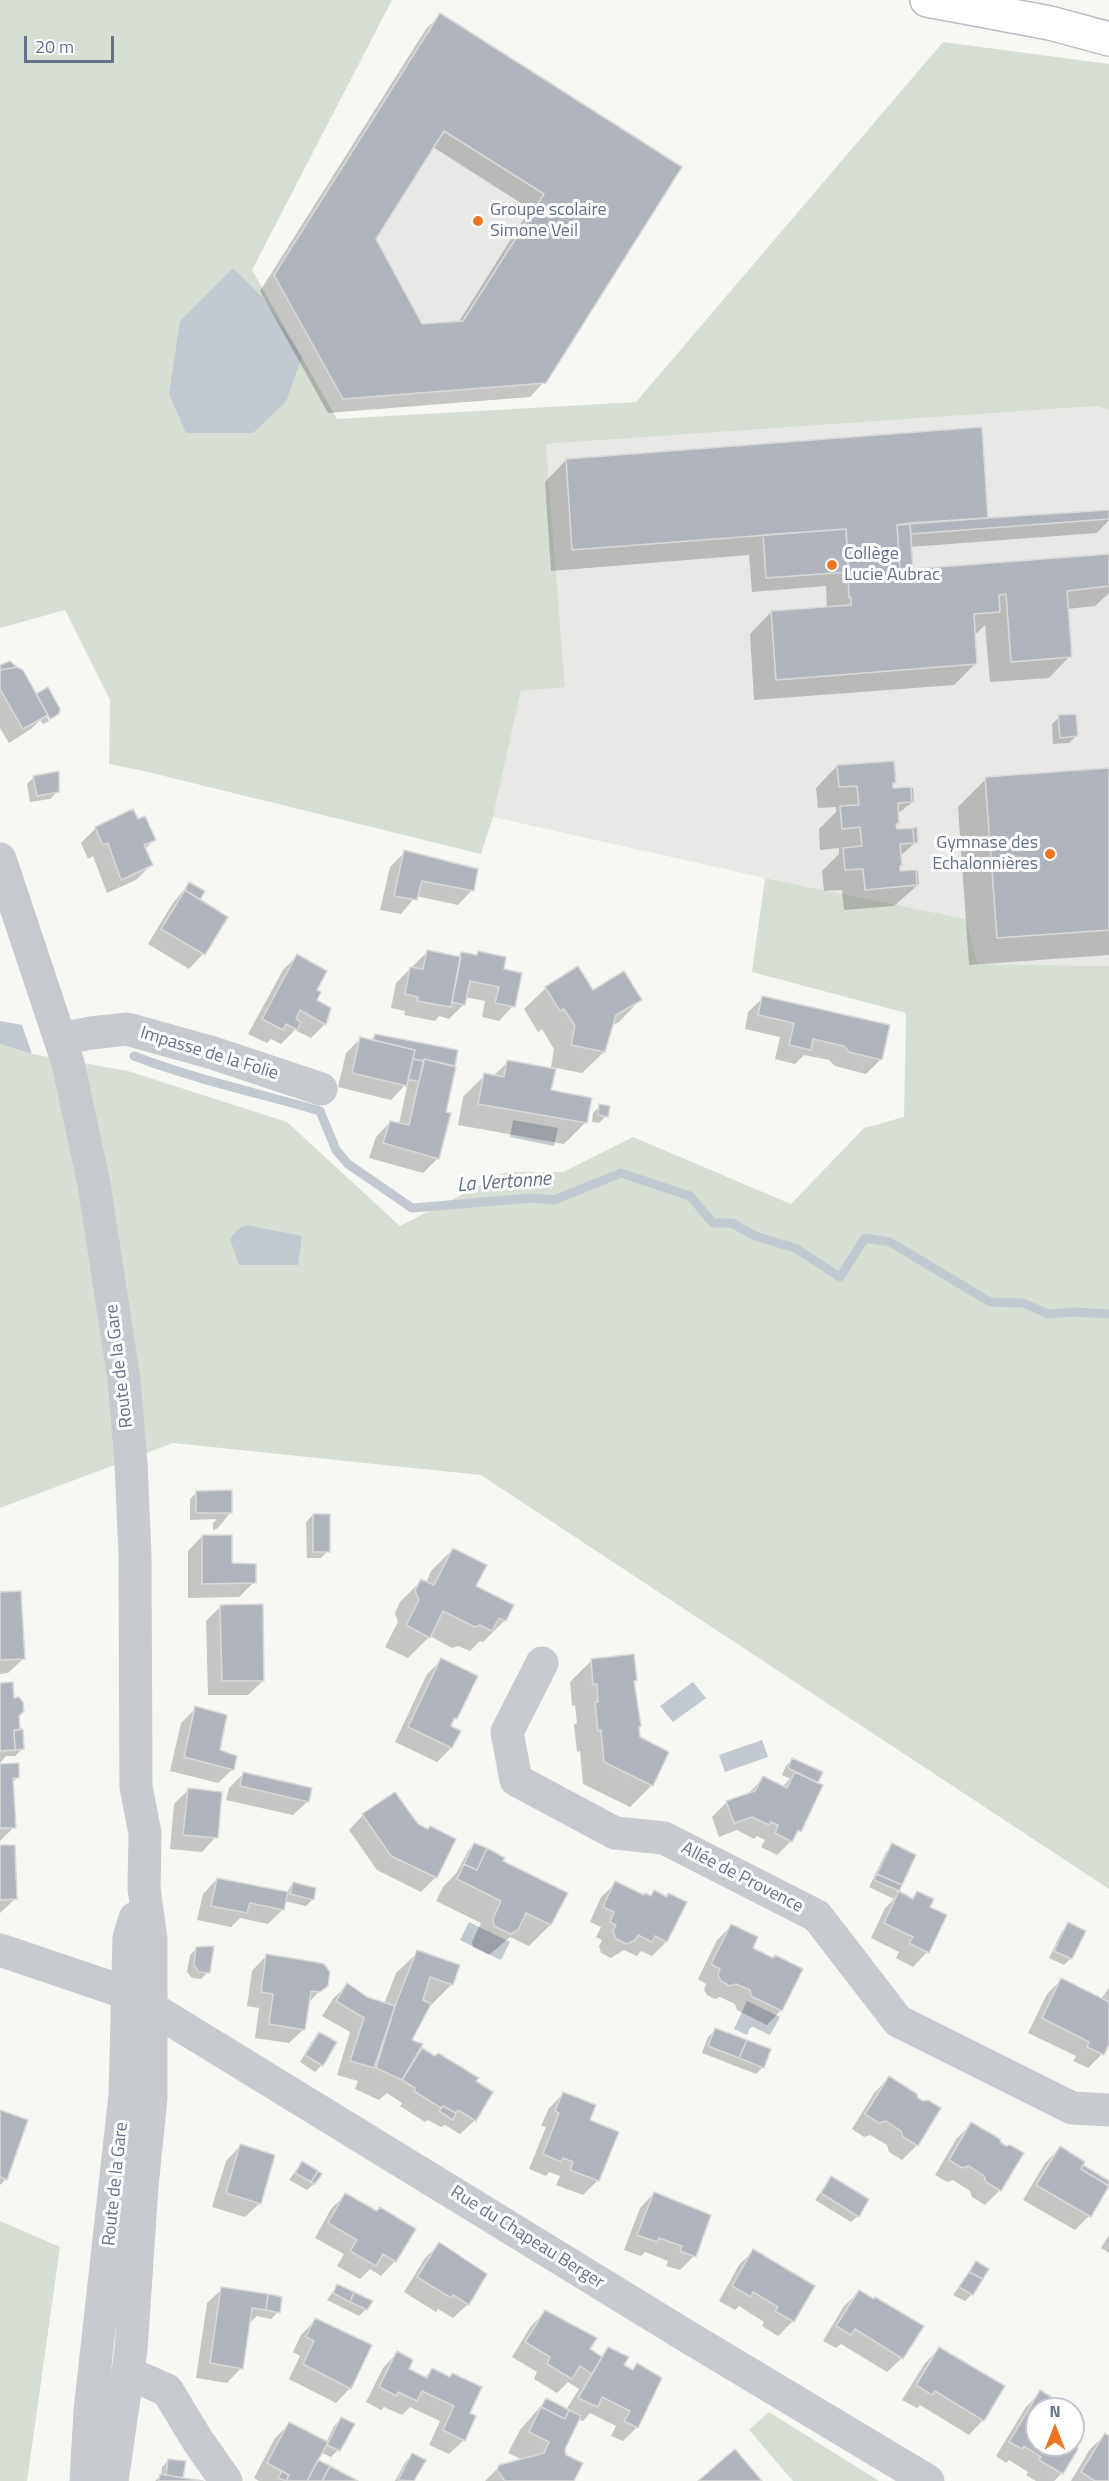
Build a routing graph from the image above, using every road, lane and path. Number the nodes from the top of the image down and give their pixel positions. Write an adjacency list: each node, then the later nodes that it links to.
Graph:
1 (927, 0): 3 (main road)
2 (1109, 19): 3 (main road)
3 (1050, 22): 4 (main road)
4 (1109, 39)
5 (0, 859): 6 (street, Route de la Gare)
6 (60, 1039): 7 (street, Impasse de la Folie); 10 (street, Route de la Gare)
7 (321, 1089)
8 (542, 1663): 11 (street, Allée de Provence)
9 (0, 1950): 10 (street, Rue du Chapeau Berger)
10 (140, 2000): 12 (street, Route de la Gare); 13 (street, Route de la Gare); 16 (street, Rue du Chapeau Berger)
11 (1109, 2110)
12 (128, 2373): 14 (street, Route de la Gare); 15 (street)
13 (86, 2481)
14 (112, 2481)
15 (226, 2481)
16 (928, 2481)

